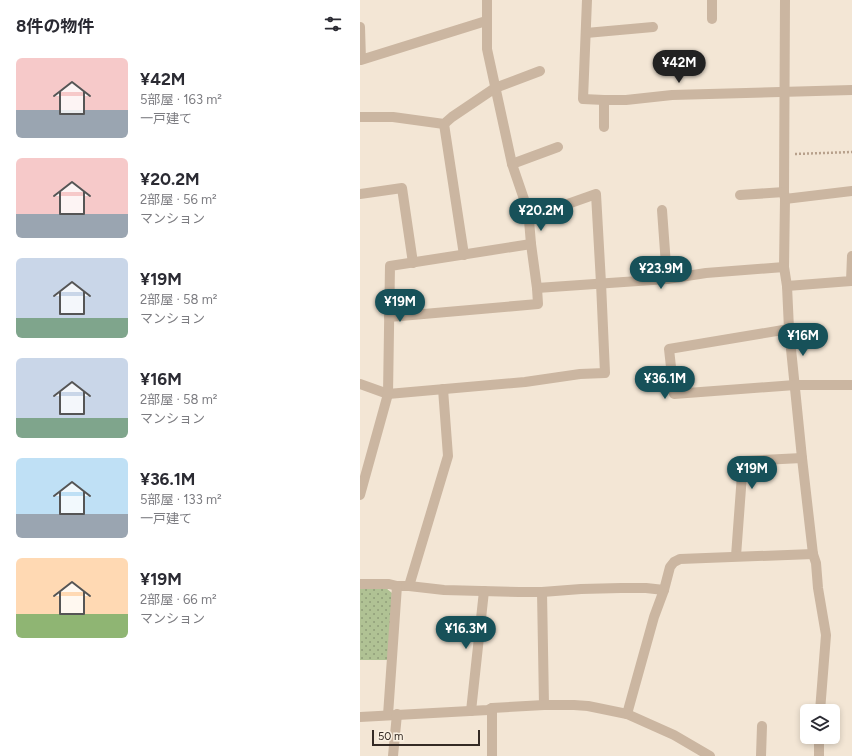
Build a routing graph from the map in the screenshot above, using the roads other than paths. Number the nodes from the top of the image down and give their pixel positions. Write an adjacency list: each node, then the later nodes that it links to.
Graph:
1 (487, 0): 5 (street)
2 (587, 0): 9 (street)
3 (712, 0): 6 (street)
4 (785, 0): 13 (street)
5 (486, 20): 7 (street); 11 (street)
6 (712, 20)
7 (360, 27)
8 (652, 27): 9 (street)
9 (586, 33): 14 (street)
10 (540, 71): 11 (street)
11 (495, 88): 16 (street); 19 (street)
12 (852, 90): 13 (street)
13 (784, 92): 14 (street); 23 (street)
14 (604, 100): 17 (street)
15 (360, 117): 16 (street)
16 (444, 124): 27 (street)
17 (604, 127)
18 (558, 147): 19 (street)
19 (512, 164): 25 (street)
20 (852, 191): 23 (street)
21 (360, 194): 29 (street)
22 (740, 195): 23 (street)
23 (784, 195): 30 (street)
24 (662, 210): 31 (street)
25 (529, 220): 26 (street); 33 (street)
26 (531, 244): 27 (street); 35 (street)
27 (464, 255): 29 (street)
28 (852, 256): 32 (street)
29 (413, 263): 36 (street)
30 (784, 267): 31 (street); 34 (street)
31 (668, 279): 33 (street)
32 (852, 281): 34 (street)
33 (601, 283): 35 (street); 41 (street)
34 (787, 286): 37 (street)
35 (537, 288): 36 (street)
36 (389, 317): 42 (street)
37 (789, 329): 40 (street); 40 (street)
38 (360, 384): 42 (street)
39 (852, 385): 40 (street)
40 (795, 386): 43 (street)
41 (443, 389): 42 (street); 49 (street)
42 (388, 394): 44 (street)
43 (802, 458): 45 (street); 46 (street)
44 (360, 495)
45 (813, 554): 46 (street); 53 (street)
46 (736, 556): 50 (street)
47 (360, 584): 48 (street)
48 (397, 586): 49 (street); 57 (street)
49 (409, 586): 51 (street)
50 (664, 590): 52 (street); 58 (street)
51 (484, 591): 52 (street); 56 (street)
52 (542, 592): 54 (street)
53 (821, 704)
54 (544, 706): 55 (street); 58 (street)
55 (492, 708): 56 (street); 63 (street)
56 (471, 710): 57 (street)
57 (393, 714): 59 (street); 62 (street)
58 (627, 714): 64 (street)
59 (360, 717)
60 (762, 726): 65 (street)
61 (819, 744): 66 (street)
62 (393, 756)
63 (492, 756)
64 (710, 756)
65 (761, 756)
66 (819, 756)

